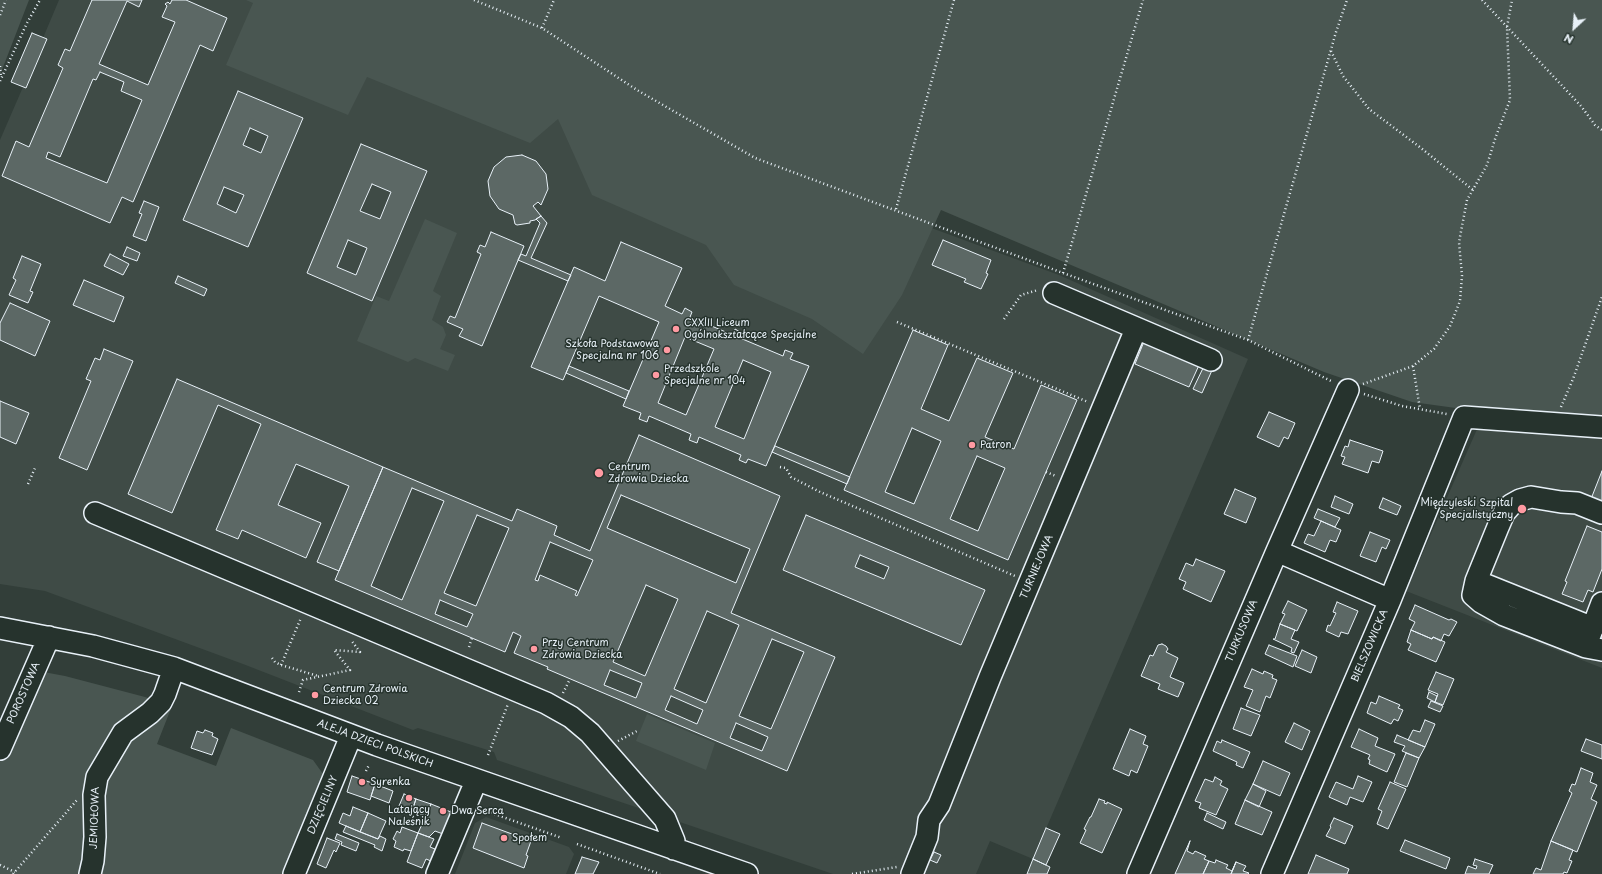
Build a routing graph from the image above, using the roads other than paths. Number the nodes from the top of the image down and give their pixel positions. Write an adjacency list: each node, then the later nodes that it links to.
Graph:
1 (1054, 293): 2 (street)
2 (1136, 329): 3 (street); 20 (street, TURNIEJOWA)
3 (1211, 360)
4 (1348, 390): 8 (street, TURKUSOWA)
5 (1602, 427): 9 (street, BIELSZOWICKA)
6 (95, 513): 18 (street)
7 (1602, 513): 13 (street)
8 (1277, 551): 9 (street); 25 (street, TURKUSOWA)
9 (1390, 600): 26 (street, BIELSZOWICKA)
10 (1602, 603): 13 (street)
11 (0, 628): 12 (street, ALEJA DZIECI POLSKICH)
12 (49, 637): 14 (street, ALEJA DZIECI POLSKICH); 16 (street, POROSTOWA)
13 (1594, 641)
14 (174, 668): 15 (street, ALEJA DZIECI POLSKICH); 21 (street, JEMIOŁOWA)
15 (351, 736): 17 (street, ALEJA DZIECI POLSKICH); 22 (street, DZIĘCIELINY)
16 (0, 749)
17 (476, 781): 18 (street, ALEJA DZIECI POLSKICH); 23 (street)
18 (674, 849): 19 (street, ALEJA DZIECI POLSKICH)
19 (716, 869): 24 (street, ALEJA DZIECI POLSKICH)
20 (914, 869)
21 (90, 874)
22 (294, 874)
23 (437, 874)
24 (746, 874)
25 (1138, 874)
26 (1272, 874)

